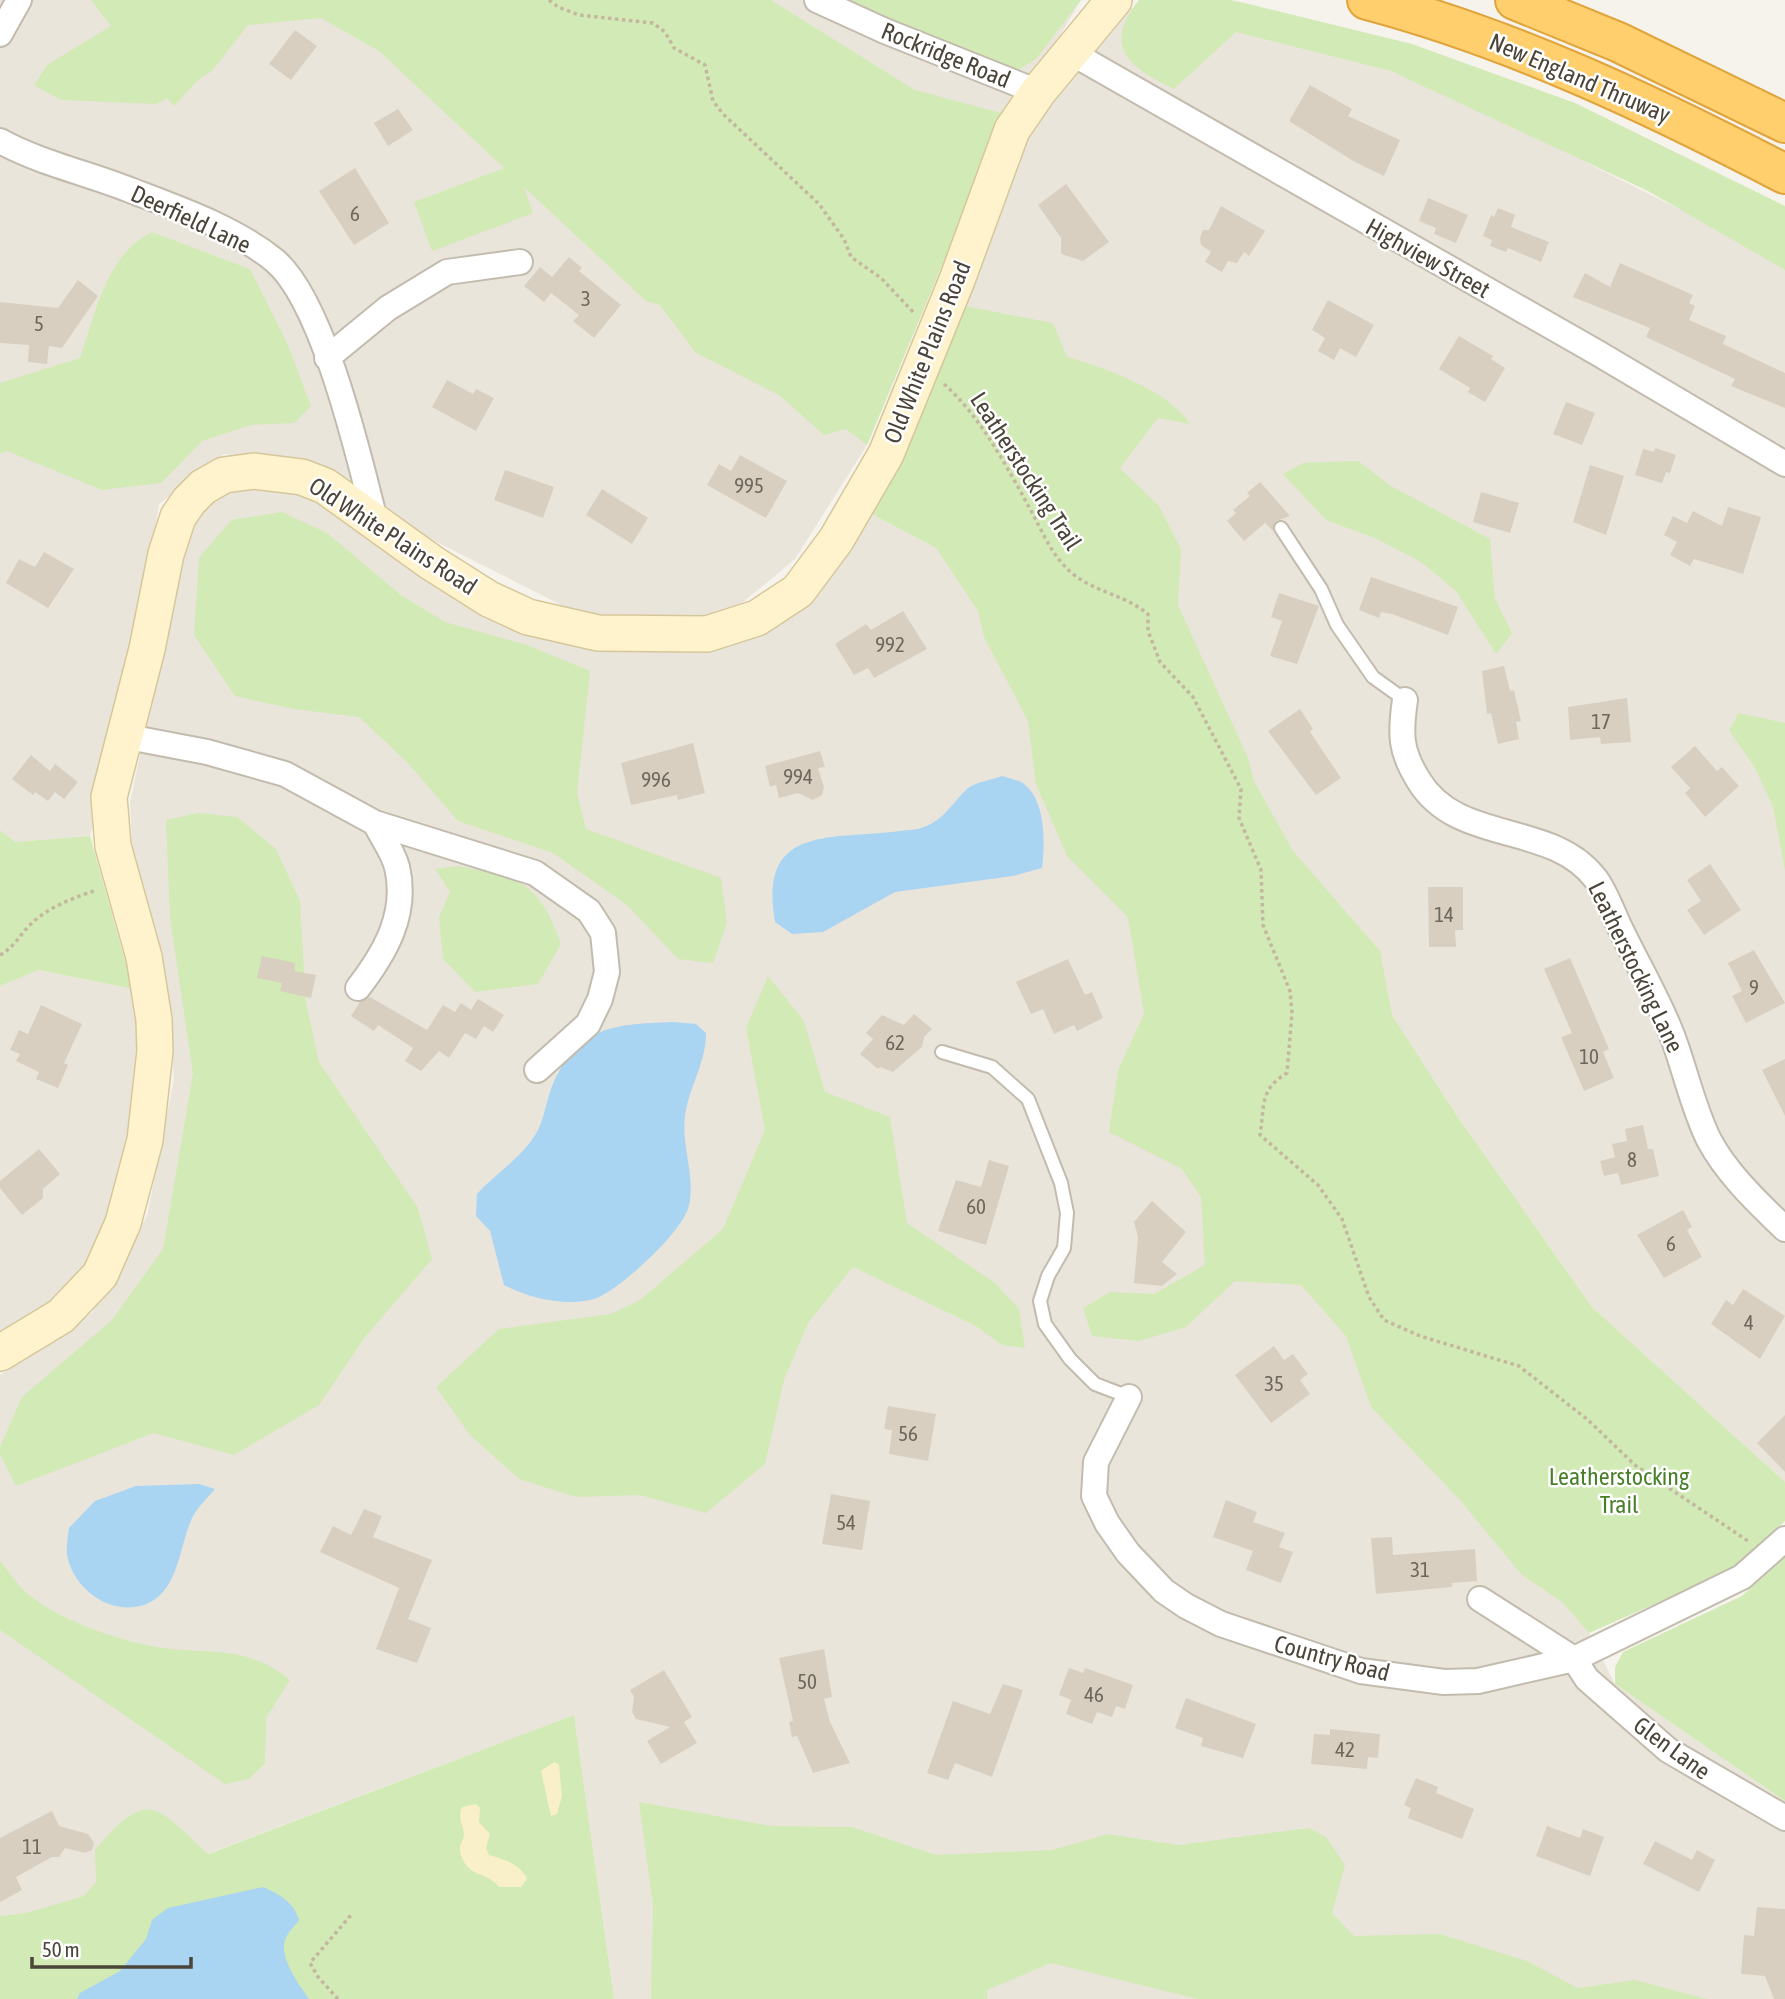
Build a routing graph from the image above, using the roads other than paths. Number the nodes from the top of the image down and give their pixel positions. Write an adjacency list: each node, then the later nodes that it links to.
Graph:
1 (19, 0): 6 (street)
2 (817, 0): 8 (street, Rockridge Road)
3 (1114, 0): 7 (street, Old White Plains Road)
4 (1367, 0): 11 (highway, New England Thruway)
5 (1515, 0): 9 (highway, New England Thruway)
6 (0, 34)
7 (1070, 52): 8 (street, Old White Plains Road); 14 (street, Highview Street)
8 (1038, 92): 15 (street, Old White Plains Road)
9 (1785, 123)
10 (0, 141): 13 (street, Deerfield Lane)
11 (1785, 174)
12 (520, 262): 13 (street)
13 (327, 358): 15 (street, Deerfield Lane)
14 (1785, 464)
15 (375, 520): 18 (street, Old White Plains Road)
16 (1281, 528): 17 (lane)
17 (1405, 700): 23 (street, Leatherstocking Lane)
18 (123, 736): 19 (street); 24 (street, Old White Plains Road)
19 (375, 823): 20 (street); 22 (street)
20 (358, 988)
21 (942, 1052): 25 (lane)
22 (537, 1070)
23 (1785, 1229)
24 (0, 1353)
25 (1129, 1397): 28 (street, Country Road)
26 (1785, 1539): 28 (street, Country Road)
27 (1480, 1599): 28 (street, Glen Lane)
28 (1574, 1659): 29 (street, Glen Lane)
29 (1785, 1818)

